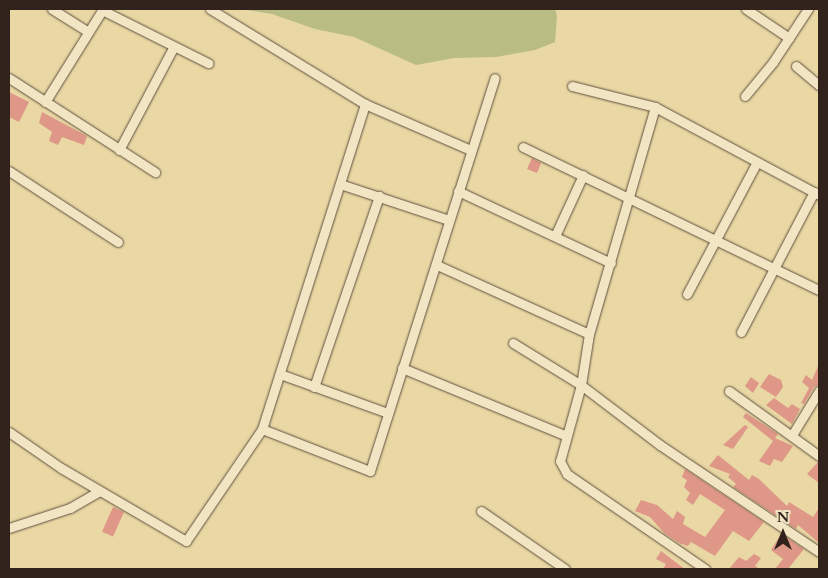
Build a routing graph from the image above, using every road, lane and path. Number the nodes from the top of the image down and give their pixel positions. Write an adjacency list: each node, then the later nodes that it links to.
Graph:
1 (52, 9): 6 (street)
2 (102, 9): 6 (street); 8 (street)
3 (210, 9): 17 (street)
4 (746, 9): 7 (street)
5 (808, 9): 7 (street)
6 (87, 31): 16 (street)
7 (788, 38): 15 (street)
8 (173, 48): 9 (street); 20 (street)
9 (208, 63)
10 (796, 66): 13 (street)
11 (9, 78): 16 (street)
12 (495, 78): 21 (street)
13 (819, 85)
14 (572, 86): 18 (street)
15 (745, 96)
16 (45, 102): 20 (street)
17 (365, 104): 21 (street); 26 (street)
18 (655, 107): 22 (street); 30 (street)
19 (523, 146): 25 (street)
20 (119, 150): 24 (street)
21 (471, 150): 27 (street)
22 (757, 162): 28 (street); 33 (street)
23 (9, 172): 34 (street)
24 (155, 172)
25 (583, 175): 30 (street); 32 (street)
26 (340, 184): 29 (street); 44 (street)
27 (458, 191): 31 (street); 32 (street)
28 (817, 194): 37 (street)
29 (378, 196): 31 (street); 46 (street)
30 (630, 197): 33 (street); 35 (street)
31 (449, 220): 36 (street)
32 (554, 236): 35 (street)
33 (716, 239): 37 (street); 39 (street)
34 (118, 242)
35 (611, 263): 41 (street)
36 (437, 264): 41 (street); 43 (street)
37 (776, 268): 38 (street); 40 (street)
38 (819, 290)
39 (687, 294)
40 (741, 332)
41 (590, 334): 45 (street)
42 (513, 343): 45 (street)
43 (402, 368): 49 (street); 53 (street)
44 (280, 374): 46 (street); 50 (street)
45 (582, 385): 53 (street); 58 (street)
46 (314, 387): 49 (street)
47 (729, 391): 52 (street)
48 (819, 391): 52 (street)
49 (388, 413): 50 (street)
50 (262, 429): 55 (street)
51 (9, 432): 55 (street)
52 (792, 435): 54 (street)
53 (567, 436): 60 (street)
54 (819, 456)
55 (100, 491): 57 (street)
56 (481, 510): 59 (street)
57 (9, 528)
58 (819, 552)
59 (566, 569)
60 (705, 569)

